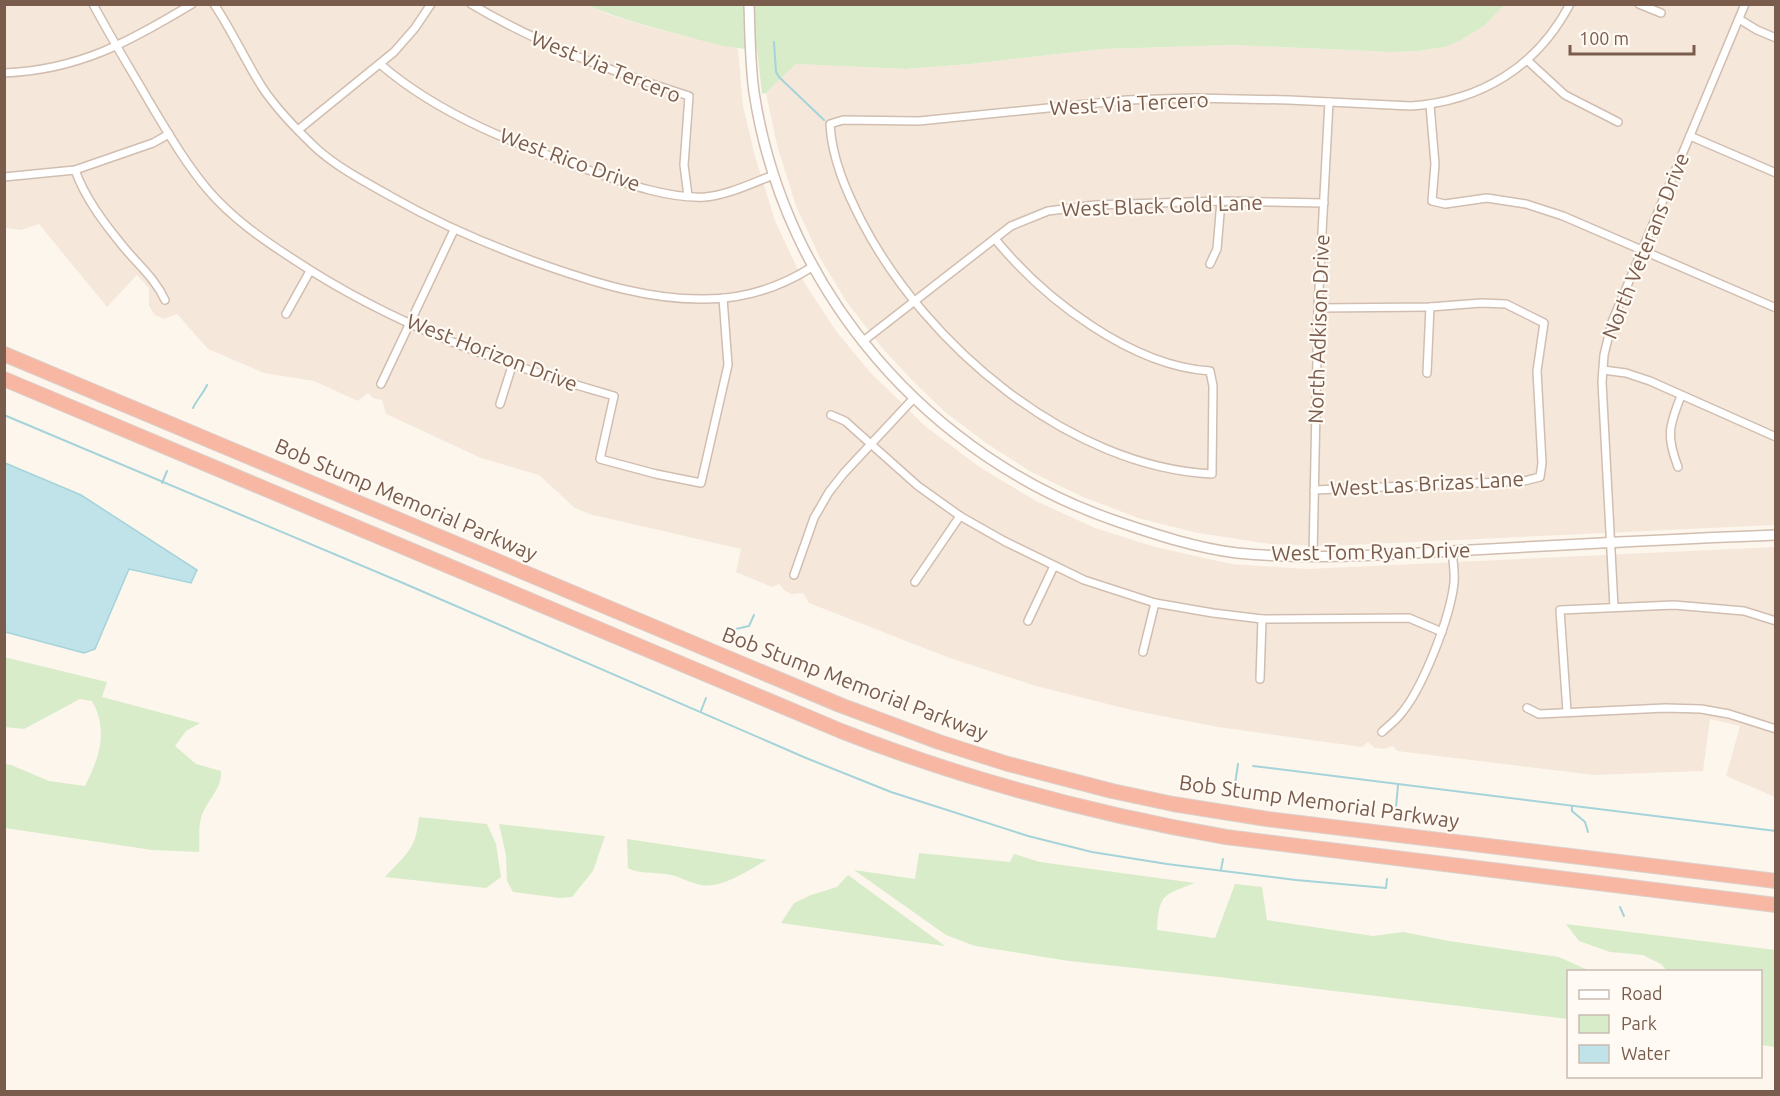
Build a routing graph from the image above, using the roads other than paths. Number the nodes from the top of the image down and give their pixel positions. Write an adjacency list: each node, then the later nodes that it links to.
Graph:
1 (93, 4): 13 (street, West Horizon Drive)
2 (192, 4): 13 (street)
3 (214, 4): 20 (street)
4 (431, 4): 15 (street)
5 (471, 4): 27 (street, West Via Tercero)
6 (749, 4): 25 (street, West Tom Ryan Drive)
7 (1570, 4): 14 (street, West Via Tercero)
8 (1639, 4): 10 (street)
9 (1745, 4): 11 (street, North Veterans Drive)
10 (1661, 13)
11 (1739, 19): 12 (street); 22 (street, North Veterans Drive)
12 (1776, 38)
13 (116, 46): 16 (street); 21 (street, West Horizon Drive)
14 (1528, 61): 18 (street, West Via Tercero); 19 (street)
15 (380, 64): 20 (street); 27 (street, West Rico Drive)
16 (4, 74)
17 (1329, 102): 18 (street, West Via Tercero); 29 (street, North Adkison Drive); 38 (street, West Via Tercero)
18 (1430, 105): 32 (street)
19 (1618, 122)
20 (298, 130): 30 (street)
21 (168, 134): 23 (street); 35 (street, West Horizon Drive)
22 (1690, 136): 24 (street); 32 (street, North Veterans Drive)
23 (75, 171): 26 (street); 37 (street)
24 (1776, 173)
25 (774, 175): 27 (street, West Rico Drive); 34 (street, West Tom Ryan Drive)
26 (4, 177)
27 (688, 195)
28 (1221, 201): 29 (street, West Black Gold Lane); 31 (street, West Black Gold Lane); 33 (street)
29 (1324, 203): 40 (street, North Adkison Drive)
30 (454, 230): 36 (street); 43 (street)
31 (995, 239): 38 (street, West Black Gold Lane); 38 (street)
32 (1643, 251): 41 (street); 47 (street, North Veterans Drive)
33 (1210, 264)
34 (812, 267): 36 (street); 44 (street, West Tom Ryan Drive)
35 (310, 271): 42 (street); 43 (street, West Horizon Drive)
36 (723, 298): 46 (street, West Horizon Drive)
37 (165, 300)
38 (914, 302): 44 (street, West Black Gold Lane)
39 (1430, 307): 40 (street); 48 (street); 58 (street, West Las Brizas Lane)
40 (1318, 308): 58 (street, North Adkison Drive)
41 (1776, 308)
42 (286, 314)
43 (410, 324): 46 (street, West Horizon Drive); 50 (street)
44 (862, 342): 52 (street, West Tom Ryan Drive)
45 (4, 354): 79 (highway, Bob Stump Memorial Parkway)
46 (512, 366): 53 (street)
47 (1603, 370): 51 (street); 61 (street, North Veterans Drive)
48 (1427, 373)
49 (4, 379): 80 (highway, Bob Stump Memorial Parkway)
50 (381, 384)
51 (1681, 396): 55 (street); 57 (street)
52 (913, 399): 56 (street); 63 (street, West Tom Ryan Drive)
53 (500, 404)
54 (831, 415): 56 (street)
55 (1776, 437)
56 (872, 446): 59 (street); 65 (street)
57 (1678, 467)
58 (1314, 490): 63 (street, North Adkison Drive)
59 (960, 516): 64 (street); 66 (street)
60 (1776, 535): 61 (street, West Tom Ryan Drive)
61 (1610, 543): 62 (street, West Tom Ryan Drive); 68 (street, North Veterans Drive)
62 (1452, 551): 63 (street, West Tom Ryan Drive); 72 (street)
63 (1313, 557)
64 (1054, 567): 67 (street); 70 (street)
65 (794, 575)
66 (915, 582)
67 (1155, 603): 69 (street); 73 (street)
68 (1614, 607): 71 (street); 76 (street)
69 (1262, 620): 72 (street); 74 (street)
70 (1028, 621)
71 (1776, 621)
72 (1442, 632): 78 (street)
73 (1143, 652)
74 (1260, 679)
75 (1527, 708): 76 (street)
76 (1567, 712): 77 (street)
77 (1776, 729)
78 (1382, 732)
79 (1776, 881)
80 (1776, 905)

